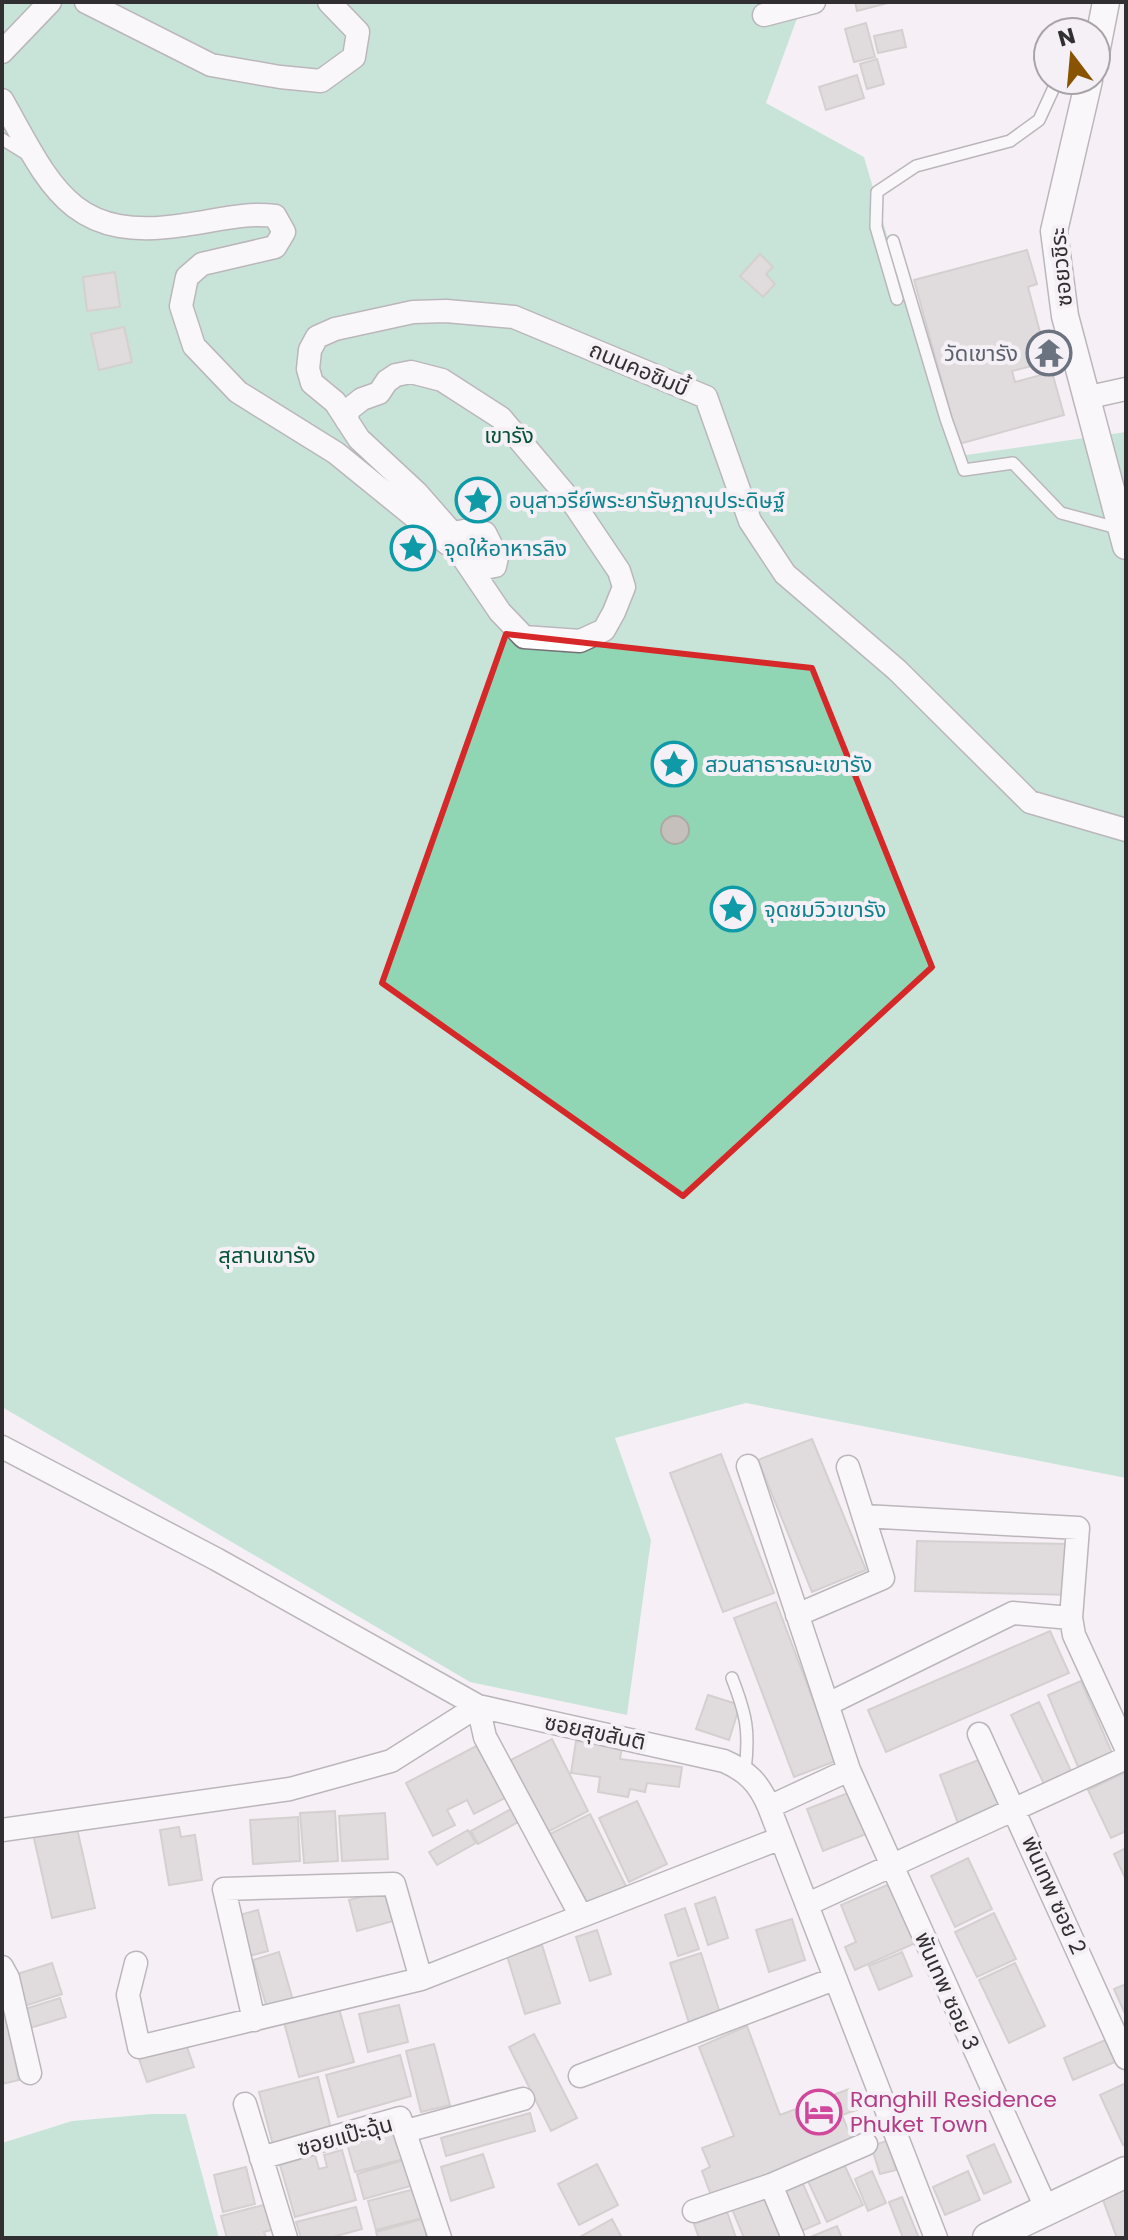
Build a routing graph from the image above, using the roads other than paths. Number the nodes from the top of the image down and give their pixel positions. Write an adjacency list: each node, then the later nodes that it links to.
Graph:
1 (50, 2): 6 (street)
2 (86, 2): 3 (street)
3 (329, 2)
4 (814, 2): 5 (street)
5 (764, 15)
6 (2, 52)
7 (1050, 96): 13 (lane)
8 (1085, 96): 15 (street, ซอยวชิระ)
9 (2, 100): 11 (street)
10 (2, 139): 11 (lane)
11 (36, 159): 18 (street)
12 (893, 241): 17 (lane)
13 (897, 299)
14 (1126, 389): 15 (street)
15 (1085, 398): 17 (street, ซอยวชิระ)
16 (341, 412): 18 (street); 18 (street); 19 (street, ถนนคอซิมบี้)
17 (1124, 537)
18 (456, 548)
19 (1126, 830)
20 (2, 1447): 28 (street, ซอยสุขสันติ)
21 (748, 1466): 24 (street, พันเทพ ซอย 3)
22 (848, 1467): 23 (street)
23 (864, 1516): 24 (street); 25 (street)
24 (797, 1615): 27 (street, พันเทพ ซอย 3)
25 (1071, 1618): 27 (street); 30 (street)
26 (732, 1678): 32 (lane)
27 (828, 1704): 33 (street, พันเทพ ซอย 3)
28 (478, 1706): 32 (street, ซอยสุขสันติ); 36 (street); 40 (street)
29 (979, 1734): 35 (street, พันเทพ ซอย 2)
30 (1126, 1748)
31 (1126, 1758): 35 (street)
32 (745, 1770): 34 (street)
33 (849, 1770): 34 (street); 38 (street, พันเทพ ซอย 3)
34 (769, 1807): 37 (street)
35 (1016, 1809): 38 (street); 46 (street, พันเทพ ซอย 2)
36 (2, 1830)
37 (781, 1838): 39 (street); 40 (street)
38 (891, 1868): 39 (street); 56 (street, พันเทพ ซอย 3)
39 (808, 1904): 44 (street)
40 (581, 1916): 43 (street)
41 (136, 1963): 45 (street)
42 (2, 1967): 47 (street)
43 (421, 1979): 45 (street); 45 (street)
44 (834, 1979): 48 (street); 61 (street)
45 (254, 2020)
46 (1126, 2058)
47 (30, 2073)
48 (580, 2076)
49 (523, 2099): 51 (street)
50 (245, 2104): 53 (street)
51 (406, 2131): 53 (street, ซอยแป๊ะฉุ้น); 59 (street, ซอยแป๊ะฉุ้น)
52 (866, 2144): 55 (street)
53 (261, 2158): 58 (street)
54 (1126, 2172): 56 (main road)
55 (771, 2185): 57 (street); 60 (street)
56 (1047, 2210): 62 (main road)
57 (694, 2211)
58 (286, 2238)
59 (440, 2238)
60 (793, 2238)
61 (936, 2238)
62 (988, 2238)

